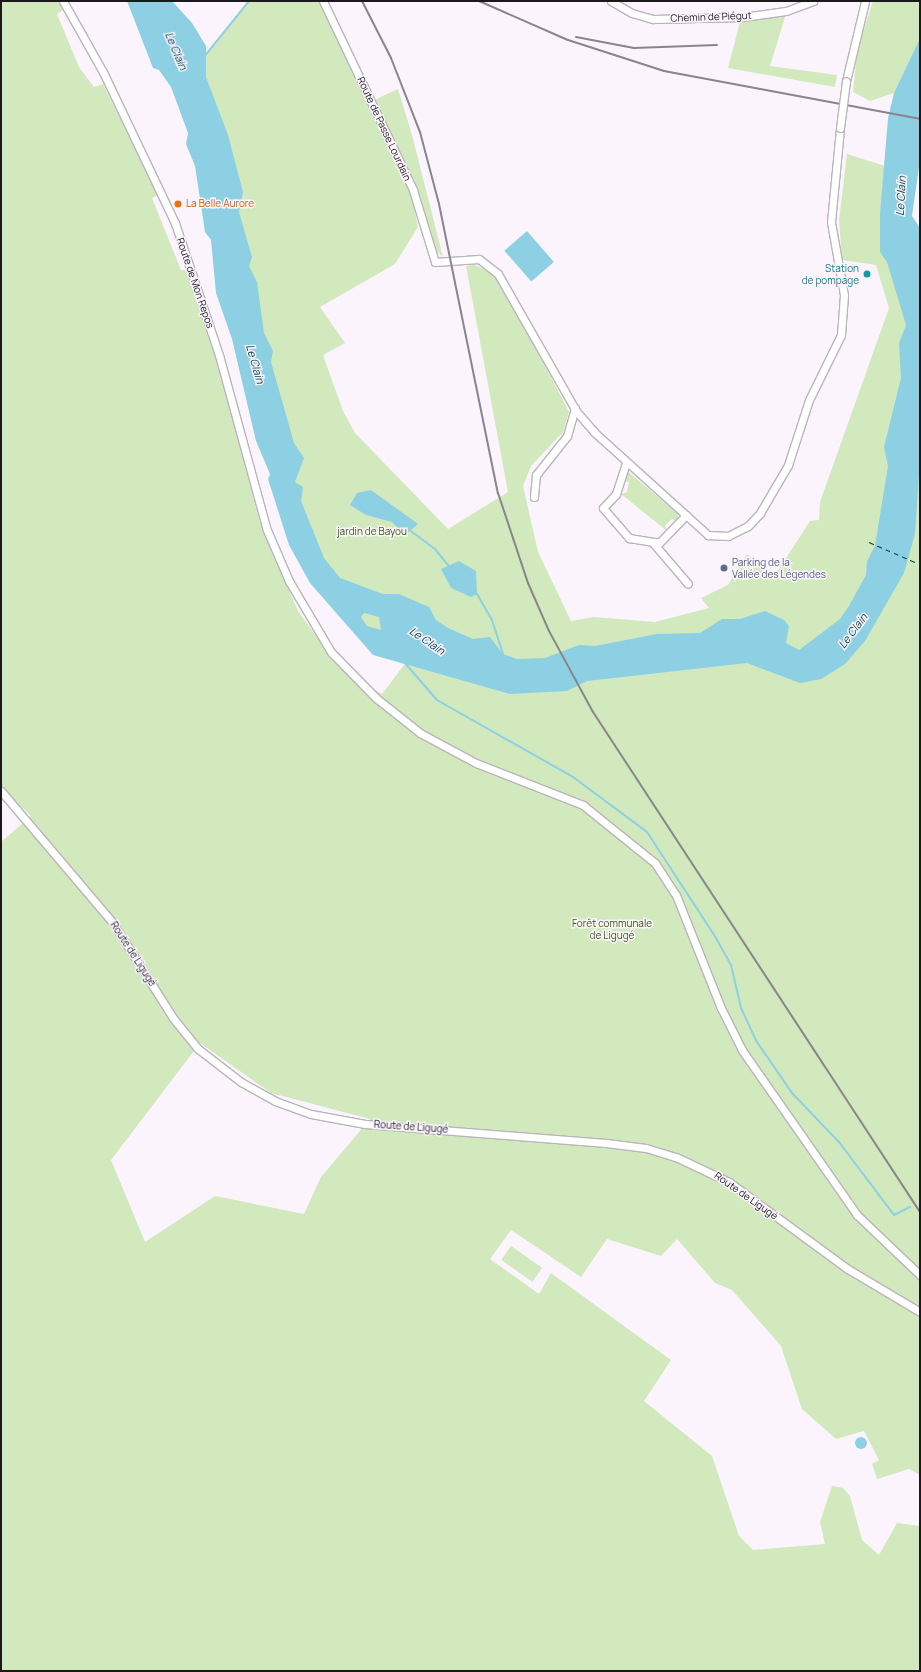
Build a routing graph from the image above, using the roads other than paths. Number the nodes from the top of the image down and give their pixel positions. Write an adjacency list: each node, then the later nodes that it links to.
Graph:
1 (63, 1): 13 (street, Route de Mon Repos)
2 (323, 1): 6 (street, Route de Passe Lourdain)
3 (611, 1): 4 (street, Chemin de Piégut)
4 (813, 1)
5 (865, 1): 9 (street, bridge)
6 (575, 408): 7 (street); 8 (street)
7 (626, 463): 9 (street); 10 (street)
8 (534, 497)
9 (686, 515): 10 (street)
10 (654, 544): 11 (street)
11 (688, 584)
12 (1, 791): 14 (street, Route de Ligugé)
13 (920, 1275)
14 (920, 1312)

